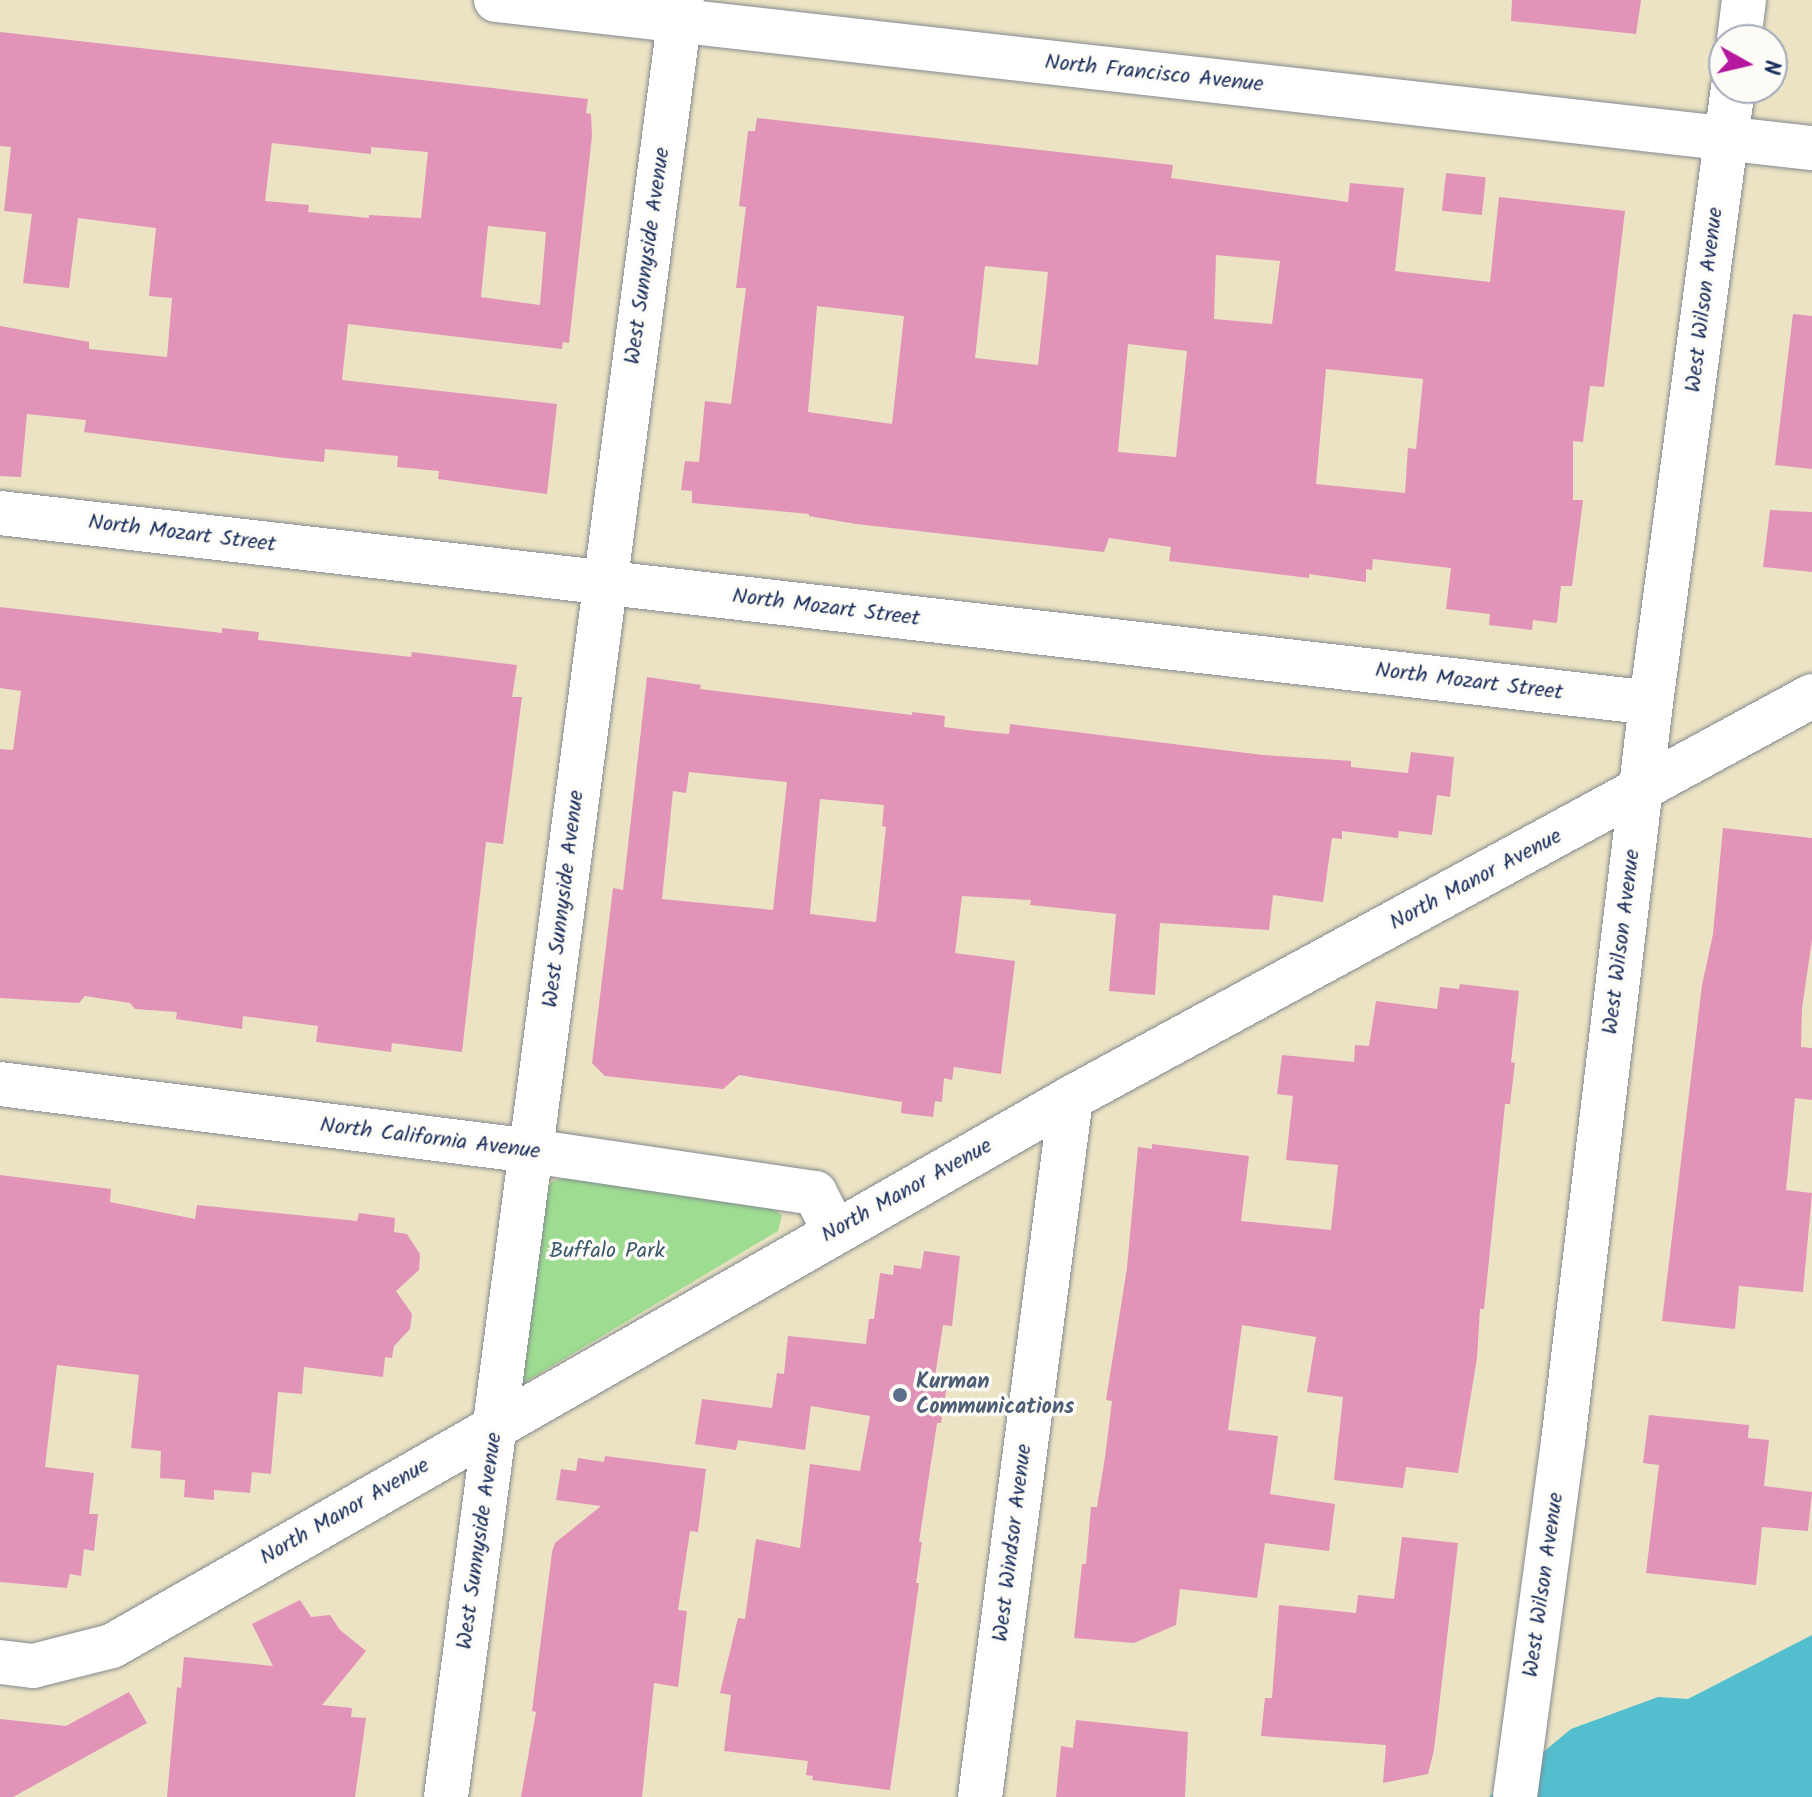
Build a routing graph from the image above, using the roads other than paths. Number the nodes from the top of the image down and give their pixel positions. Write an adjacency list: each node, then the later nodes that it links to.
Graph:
1 (496, 0): 3 (street, North Francisco Avenue)
2 (1744, 0): 4 (street)
3 (681, 10): 6 (street, North Francisco Avenue); 9 (street, West Sunnyside Avenue)
4 (1741, 24)
5 (1731, 104): 6 (street, West Wilson Avenue)
6 (1726, 139): 7 (street, North Francisco Avenue); 11 (street, West Wilson Avenue)
7 (1812, 148)
8 (0, 513): 9 (street, North Mozart Street)
9 (606, 583): 11 (street, North Mozart Street); 15 (street, West Sunnyside Avenue)
10 (1812, 696): 12 (street, North Manor Avenue)
11 (1651, 703): 12 (street, West Wilson Avenue)
12 (1640, 790): 14 (street, North Manor Avenue); 21 (street, West Wilson Avenue)
13 (0, 1084): 15 (street, North California Avenue)
14 (1071, 1098): 16 (street, North Manor Avenue); 20 (street, West Windsor Avenue)
15 (531, 1151): 16 (street, North California Avenue); 17 (street, West Sunnyside Avenue)
16 (835, 1232): 17 (street, North Manor Avenue)
17 (495, 1429): 18 (street, North Manor Avenue); 19 (street, West Sunnyside Avenue)
18 (0, 1662)
19 (446, 1797)
20 (980, 1797)
21 (1515, 1797)

